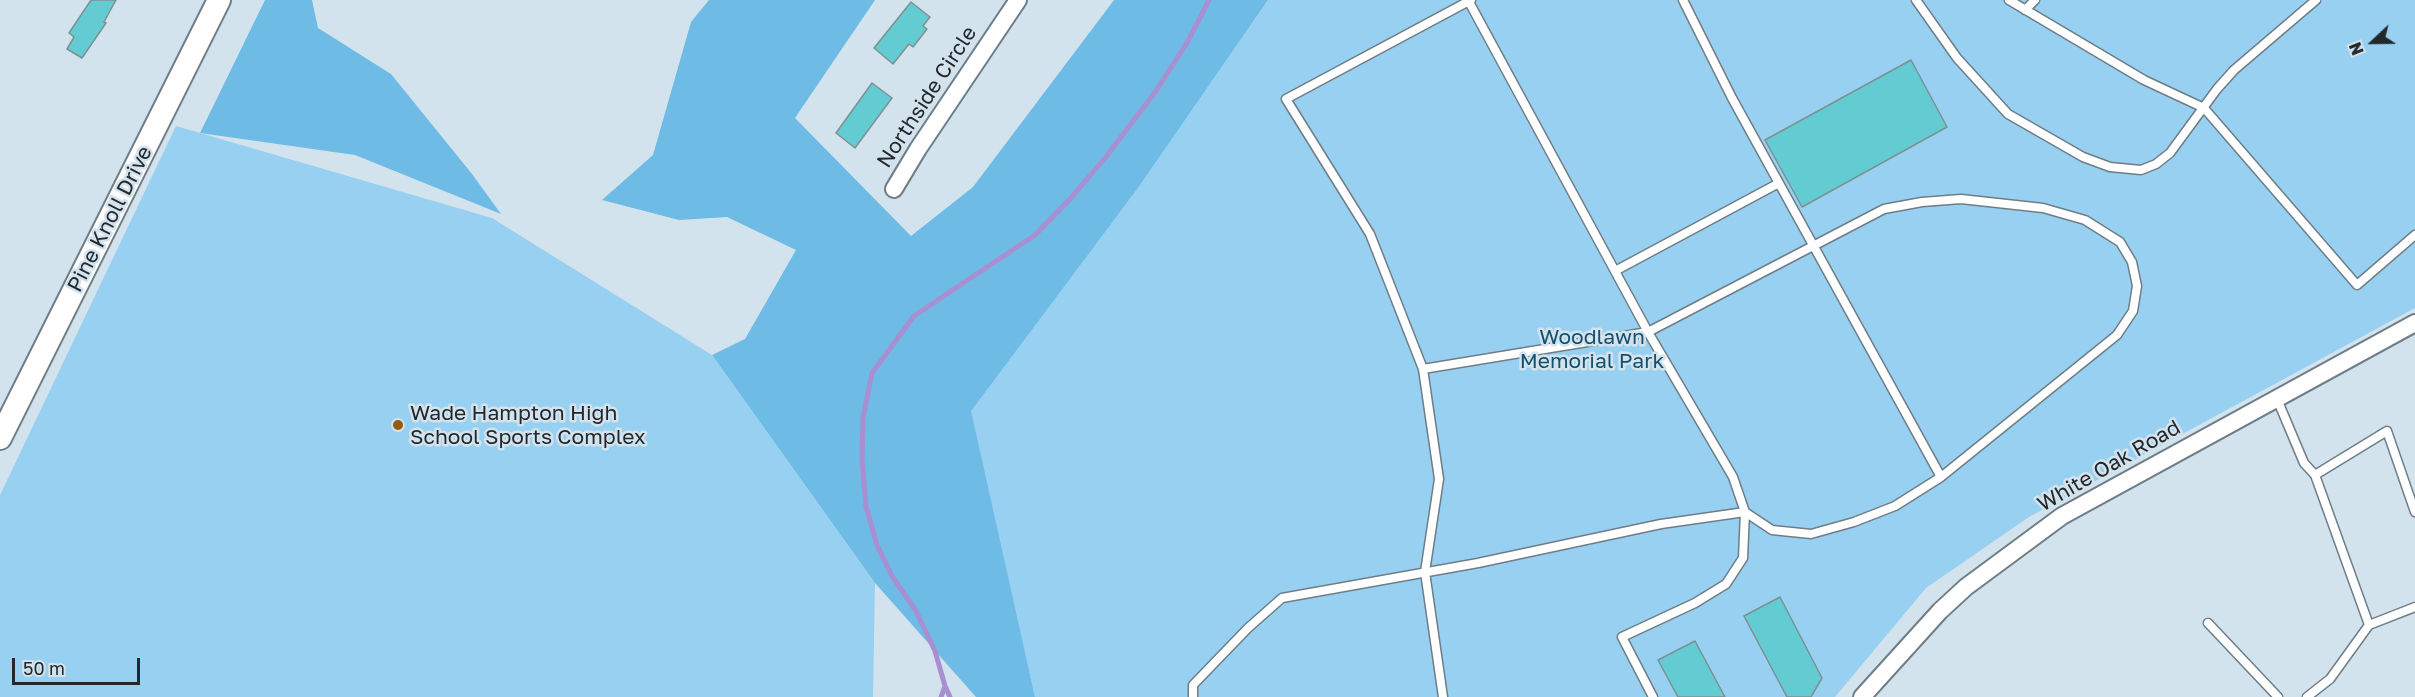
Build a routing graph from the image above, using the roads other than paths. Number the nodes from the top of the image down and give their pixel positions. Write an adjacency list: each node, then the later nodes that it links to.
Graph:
1 (219, 0): 20 (street, Pine Knoll Drive)
2 (1018, 0): 12 (street, Northside Circle)
3 (1469, 0): 15 (lane); 18 (lane)
4 (1683, 0): 11 (lane)
5 (1916, 0): 10 (lane)
6 (2009, 0): 9 (lane)
7 (2035, 0): 9 (lane)
8 (2316, 0): 10 (lane)
9 (2025, 10): 10 (lane)
10 (2204, 108): 13 (lane)
11 (1779, 183): 14 (lane); 15 (lane)
12 (894, 189)
13 (2415, 235)
14 (1815, 245): 17 (lane); 22 (lane); 22 (lane)
15 (1615, 271): 17 (lane)
16 (2415, 323): 19 (street, White Oak Road)
17 (1648, 332): 18 (lane); 23 (lane)
18 (1423, 369): 25 (lane)
19 (2277, 399): 21 (lane); 32 (street, White Oak Road)
20 (0, 438)
21 (2315, 476): 24 (lane); 28 (lane)
22 (1941, 477): 23 (lane)
23 (1745, 512): 25 (lane); 31 (lane)
24 (2415, 512)
25 (1425, 572): 29 (lane); 30 (lane)
26 (2415, 607): 28 (lane)
27 (2208, 623): 33 (lane)
28 (2369, 625): 34 (lane)
29 (1193, 697)
30 (1443, 697)
31 (1653, 697)
32 (1862, 697)
33 (2278, 697)
34 (2307, 697)

